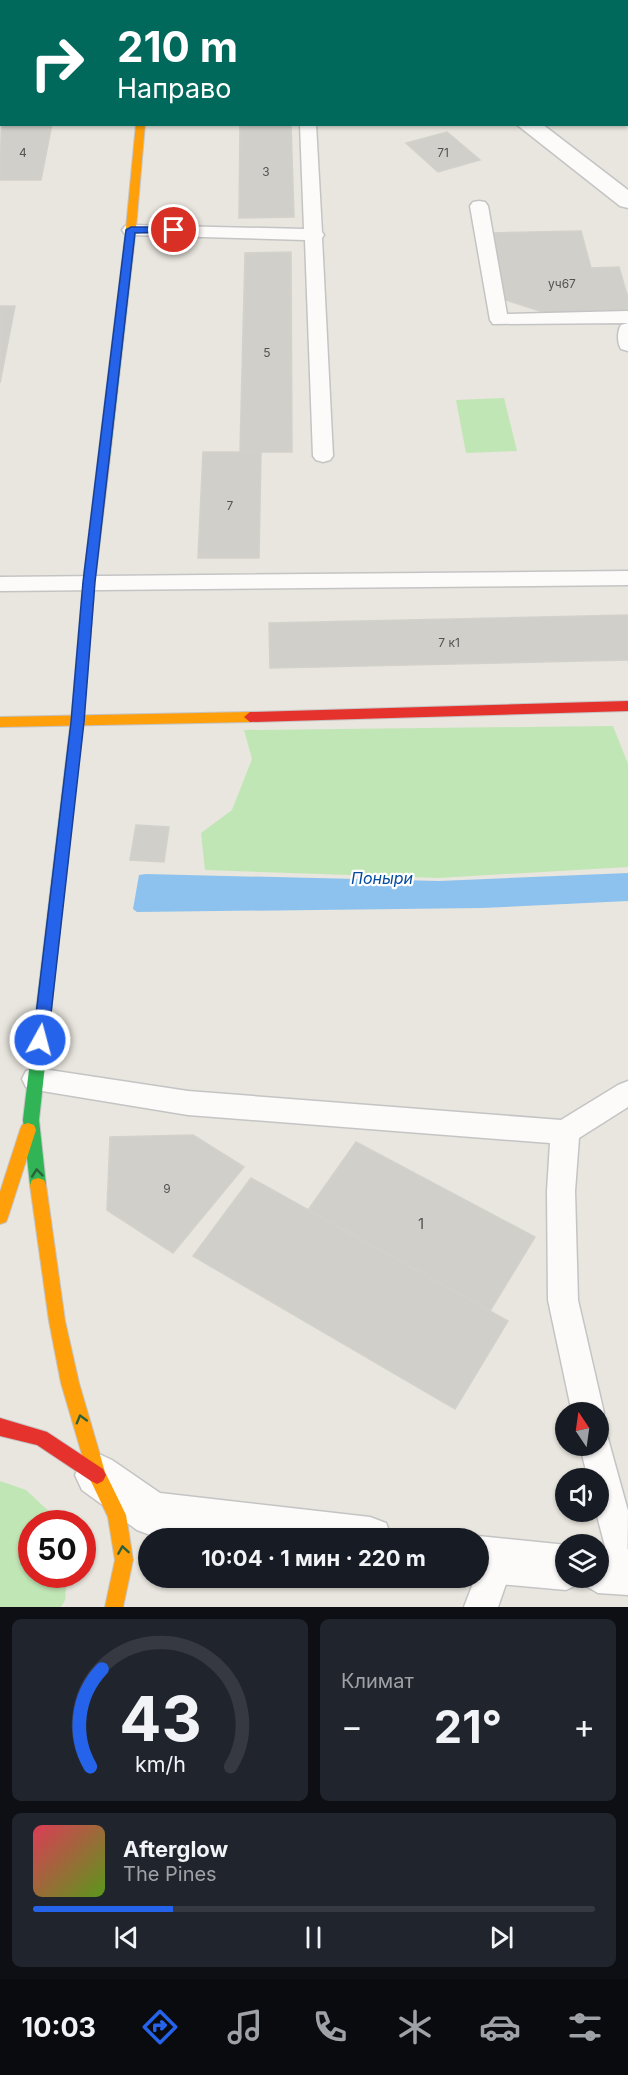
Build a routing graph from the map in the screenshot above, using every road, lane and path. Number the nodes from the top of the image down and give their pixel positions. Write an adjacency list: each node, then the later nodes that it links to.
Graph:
1 (141, 126): 6 (main road)
2 (308, 126): 7 (lane)
3 (530, 126): 4 (street)
4 (628, 201)
5 (479, 206): 8 (lane)
6 (131, 230): 7 (lane); 13 (main road)
7 (315, 235): 11 (lane)
8 (628, 317)
9 (628, 329): 10 (lane)
10 (628, 345)
11 (323, 456)
12 (628, 578): 13 (lane)
13 (89, 582): 14 (lane); 17 (main road)
14 (0, 584)
15 (628, 706): 17 (main road)
16 (0, 722): 17 (main road)
17 (77, 722): 18 (main road)
18 (36, 1079): 20 (main road); 21 (lane)
19 (628, 1093): 21 (lane)
20 (31, 1119): 22 (main road); 26 (main road, one-way to 20)
21 (565, 1132): 23 (lane)
22 (0, 1217)
23 (585, 1402)
24 (0, 1427): 26 (main road)
25 (599, 1456): 31 (lane)
26 (97, 1475): 27 (street); 33 (main road, one-way to 26)
27 (275, 1528)
28 (489, 1560): 29 (street)
29 (555, 1566)
30 (609, 1571): 31 (street)
31 (628, 1572)
32 (484, 1588): 34 (lane)
33 (114, 1607)
34 (481, 1607)

